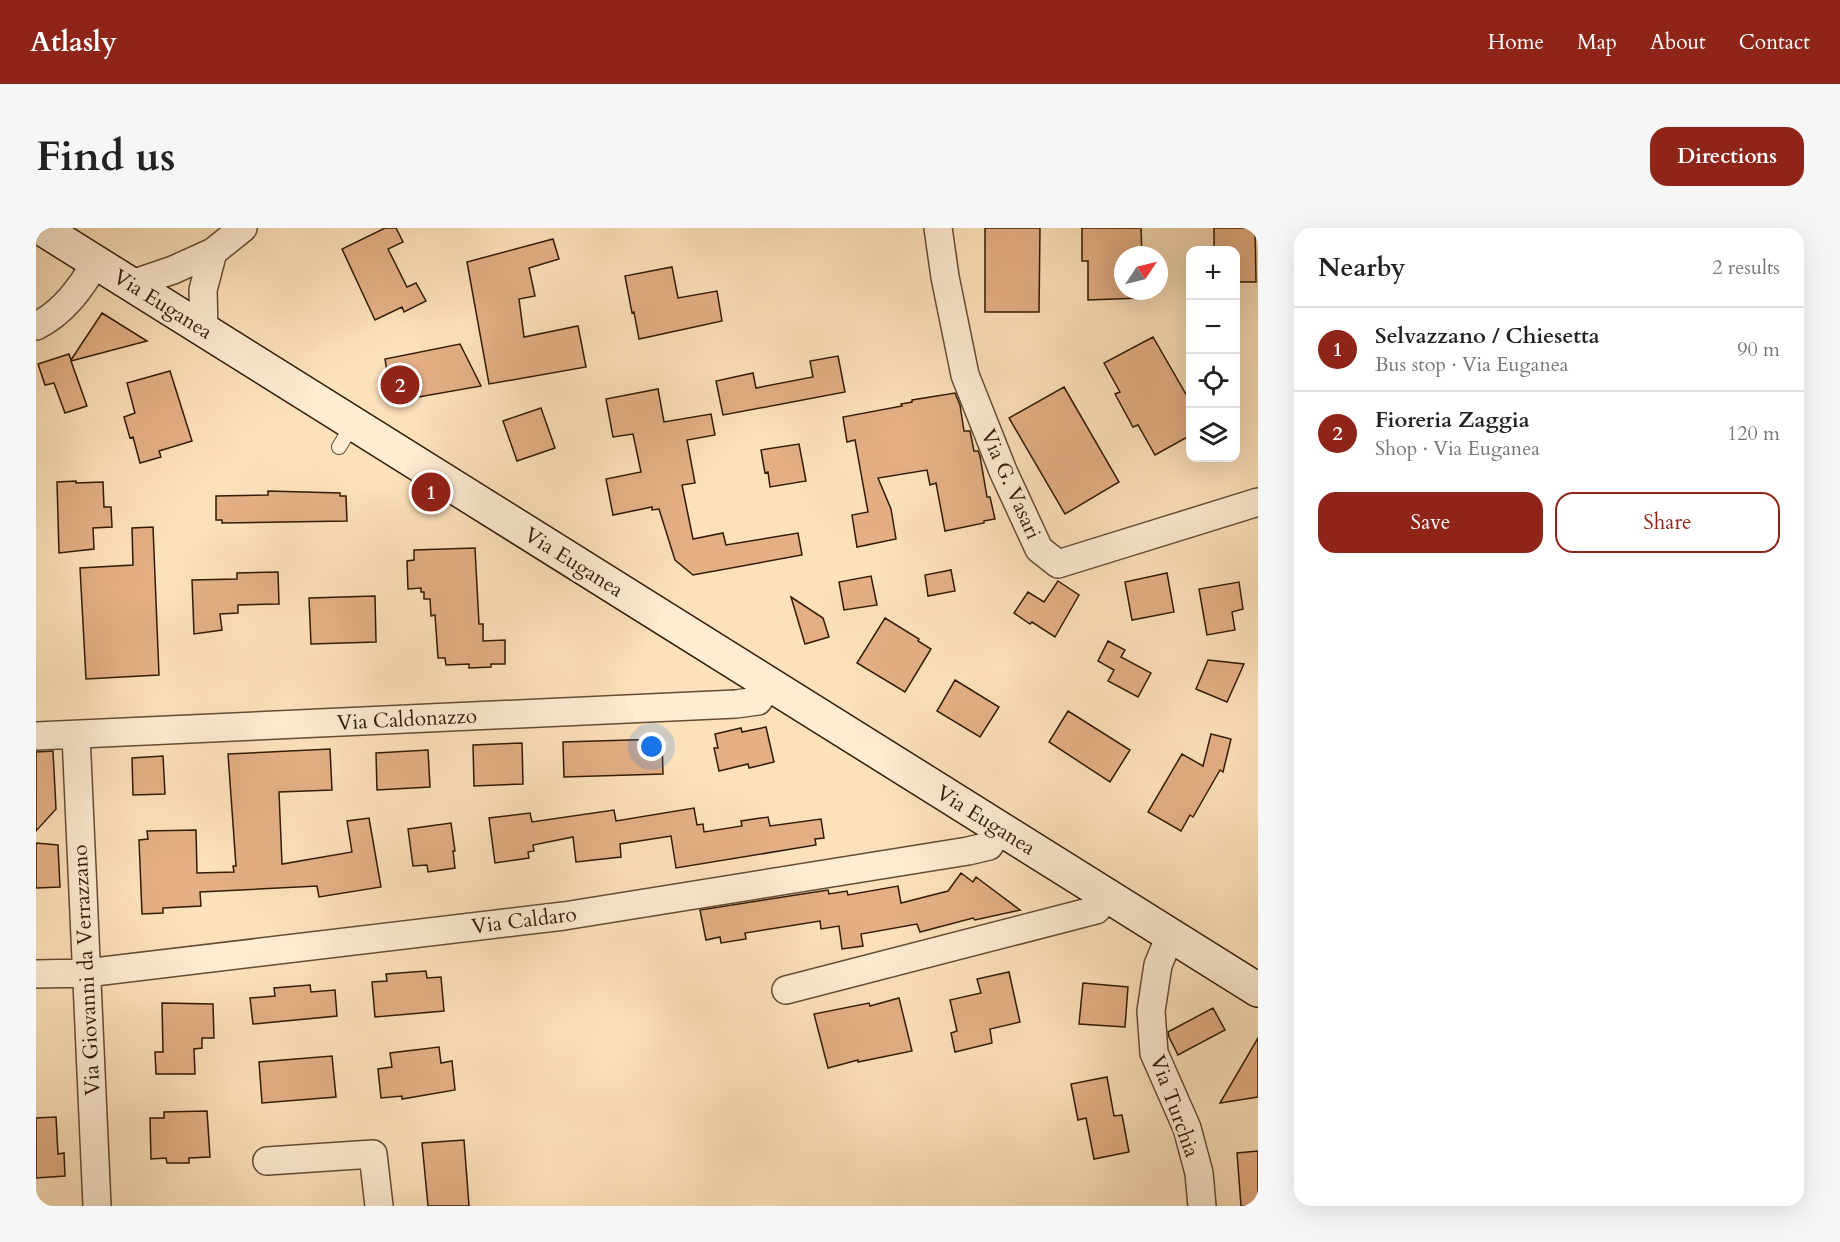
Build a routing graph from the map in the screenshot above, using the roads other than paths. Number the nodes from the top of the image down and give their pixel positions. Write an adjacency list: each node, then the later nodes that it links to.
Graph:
1 (41, 228): 5 (street, Via Euganea)
2 (243, 228): 4 (street)
3 (938, 228): 9 (street, Via G. Vasari)
4 (213, 252): 6 (street); 8 (street)
5 (96, 262): 6 (street, Via Euganea); 7 (street)
6 (132, 284): 8 (street, Via Euganea)
7 (36, 326)
8 (211, 338): 10 (street, Via Euganea)
9 (1258, 502)
10 (770, 685): 11 (street, Via Caldonazzo); 13 (street, Via Euganea)
11 (76, 735): 12 (street, Via Caldonazzo); 16 (street, Via Giovanni da Verrazzano)
12 (36, 736)
13 (1000, 829): 14 (street, Via Euganea); 16 (street, Via Caldaro)
14 (1108, 897): 15 (street, Via Euganea); 18 (street)
15 (1170, 936): 19 (street, Via Euganea); 23 (street, Via Turchia)
16 (86, 973): 17 (street, Via Caldaro); 21 (street, Via Giovanni da Verrazzano)
17 (36, 974)
18 (786, 990)
19 (1258, 990)
20 (267, 1161): 22 (street)
21 (97, 1206)
22 (379, 1206)
23 (1202, 1206)

